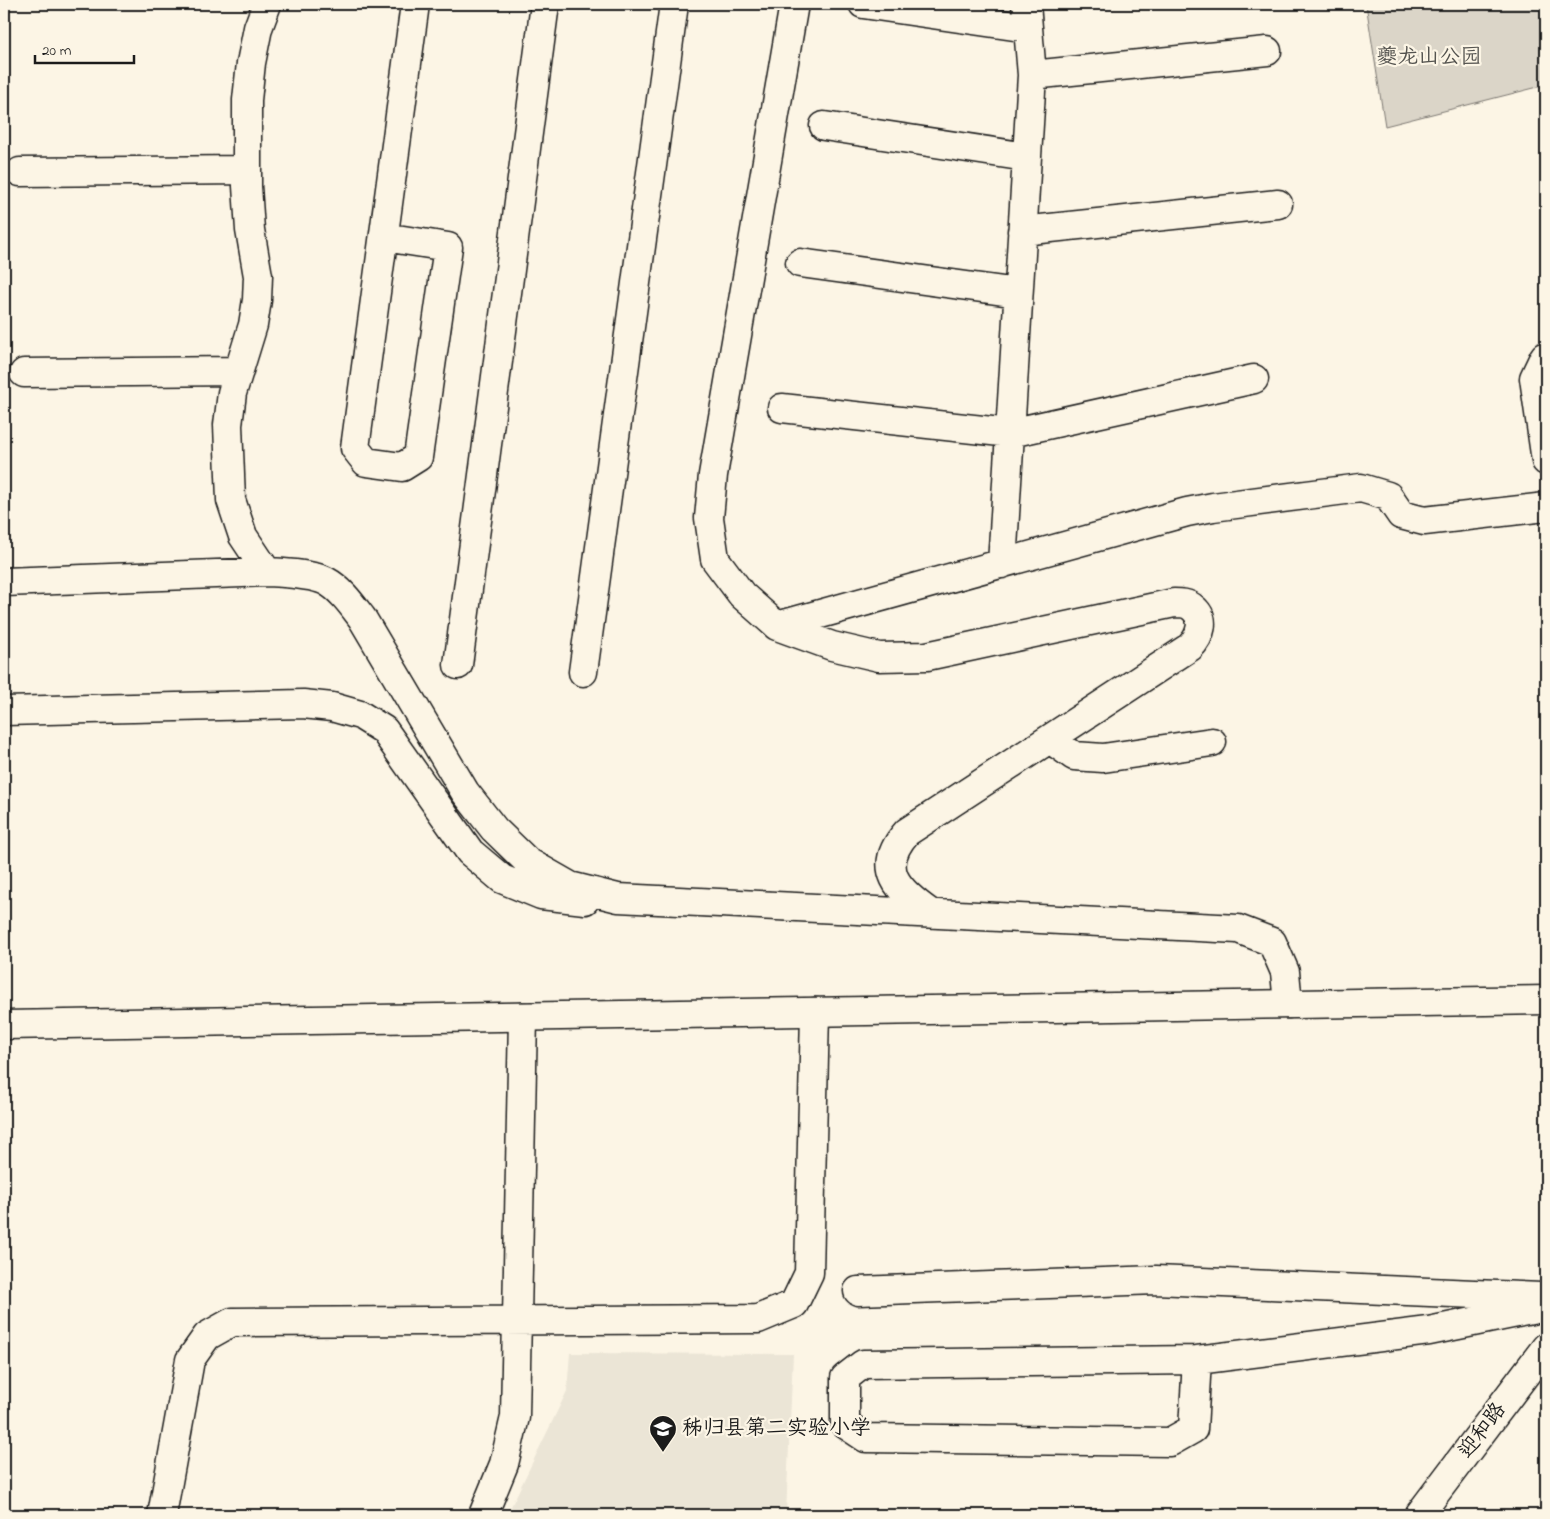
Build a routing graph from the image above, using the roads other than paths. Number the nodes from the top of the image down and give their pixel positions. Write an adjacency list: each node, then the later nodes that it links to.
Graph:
1 (267, 4): 12 (main road)
2 (415, 4): 16 (main road)
3 (545, 4): 31 (main road)
4 (674, 4): 32 (main road)
5 (794, 4): 30 (main road)
6 (864, 4): 7 (main road)
7 (1027, 16): 9 (main road)
8 (1267, 52): 9 (main road)
9 (1032, 75): 11 (main road)
10 (824, 126): 11 (main road)
11 (1027, 157): 15 (main road)
12 (247, 170): 13 (main road); 20 (main road)
13 (20, 172)
14 (1278, 204): 15 (main road)
15 (1022, 231): 18 (main road)
16 (384, 237): 16 (main road)
17 (800, 263): 18 (main road)
18 (1018, 293): 24 (main road)
19 (1546, 357): 25 (main road)
20 (239, 371): 21 (main road); 28 (main road)
21 (24, 373)
22 (1254, 379): 24 (main road)
23 (782, 408): 24 (main road)
24 (1010, 433): 27 (main road)
25 (1546, 461)
26 (1546, 506): 27 (main road)
27 (1002, 564): 30 (main road)
28 (267, 572): 29 (main road); 36 (main road)
29 (4, 582)
30 (777, 626): 34 (main road)
31 (458, 665)
32 (583, 672)
33 (4, 711): 36 (main road)
34 (1050, 739): 35 (main road); 37 (main road)
35 (1212, 742)
36 (618, 898): 37 (main road)
37 (930, 913): 39 (main road)
38 (1546, 1000): 39 (main road)
39 (1288, 1004): 40 (main road)
40 (815, 1012): 41 (main road); 46 (main road)
41 (523, 1017): 42 (main road); 46 (main road)
42 (4, 1025)
43 (858, 1292): 44 (main road)
44 (1546, 1298)
45 (1546, 1306): 48 (main road)
46 (516, 1320): 49 (main road); 50 (main road)
47 (1546, 1347): 51 (main road, 迎和路)
48 (1197, 1360): 48 (main road)
49 (162, 1515)
50 (483, 1515)
51 (1419, 1515)

